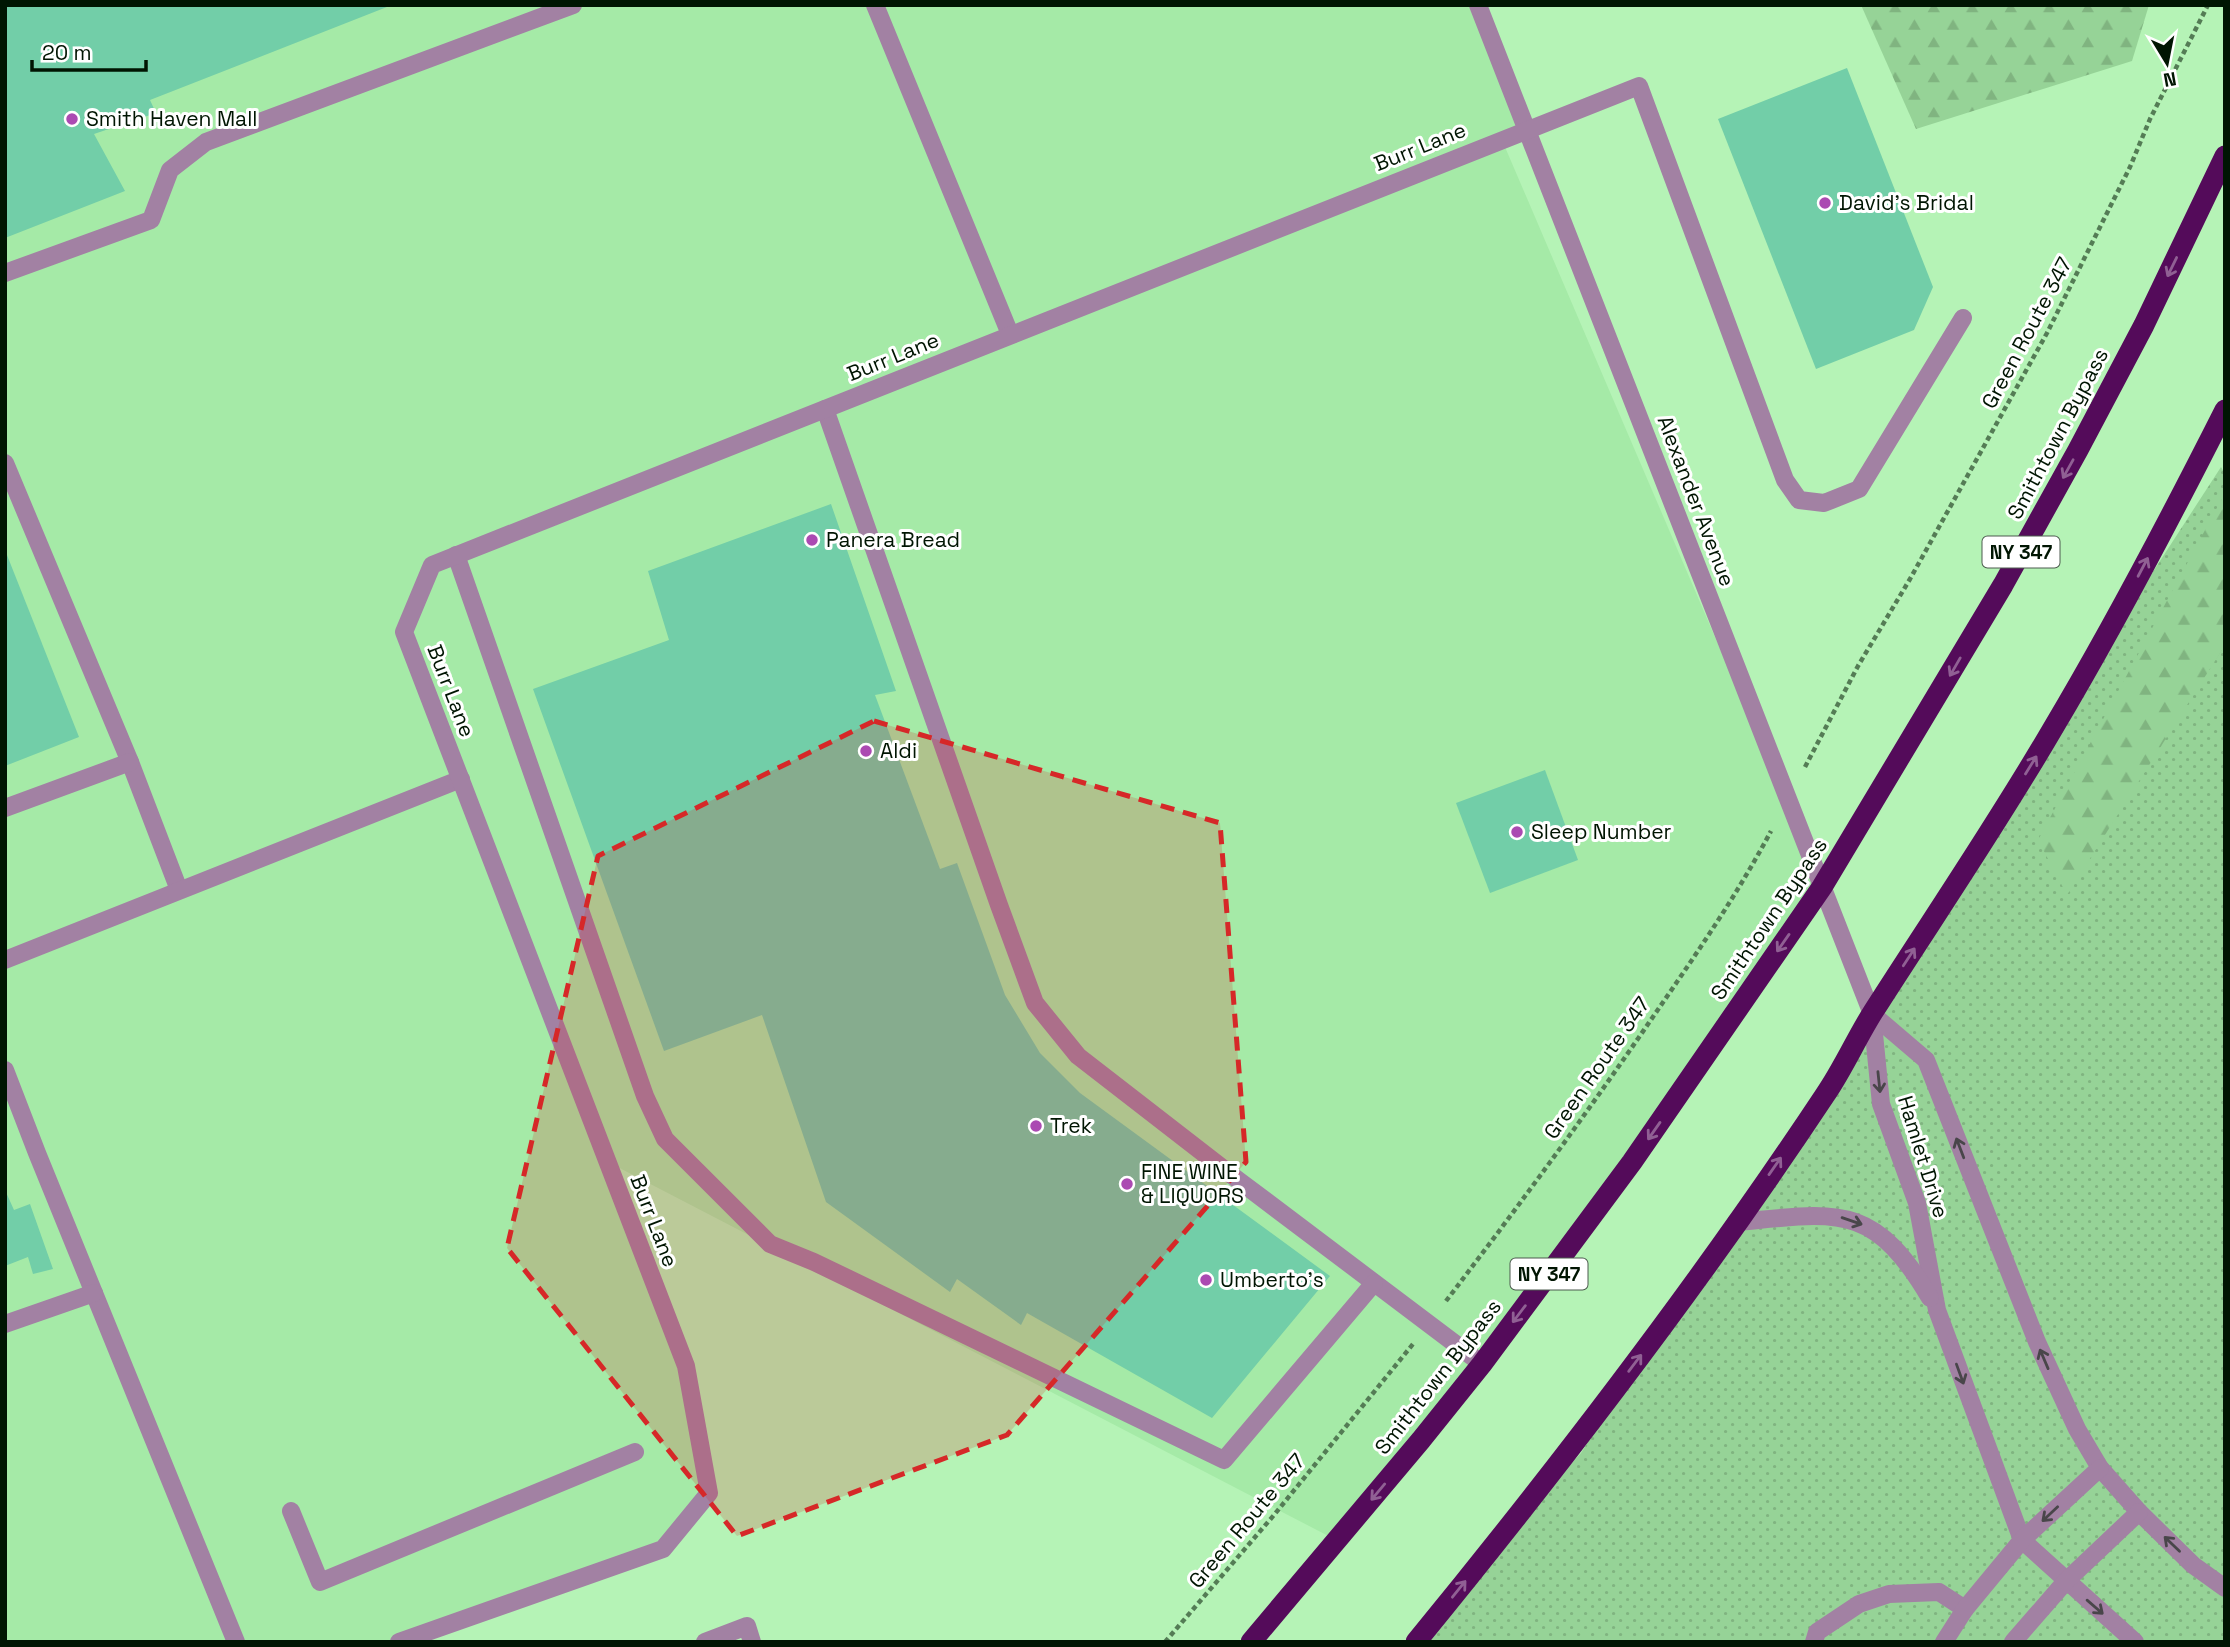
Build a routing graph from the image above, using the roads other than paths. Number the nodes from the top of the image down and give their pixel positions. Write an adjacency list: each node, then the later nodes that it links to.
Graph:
1 (573, 5): 6 (street)
2 (875, 5): 8 (street)
3 (1478, 5): 4 (street, Alexander Avenue)
4 (1525, 131): 7 (street, Burr Lane); 8 (street, Burr Lane); 16 (street, Alexander Avenue)
5 (2225, 156): 16 (highway, Smithtown Bypass / NY 347, one-way to 16)
6 (5, 274)
7 (1963, 318)
8 (1010, 334): 9 (street, Burr Lane)
9 (825, 409): 12 (street, Burr Lane); 22 (street)
10 (2225, 411): 19 (highway, one-way to 10)
11 (5, 463): 13 (street)
12 (456, 555): 14 (street, Burr Lane); 22 (street)
13 (130, 762): 15 (street); 17 (street)
14 (461, 779): 17 (street); 36 (street, Burr Lane)
15 (5, 808)
16 (1822, 887): 19 (street, Alexander Avenue); 26 (highway, Smithtown Bypass / NY 347, one-way to 26)
17 (179, 890): 18 (street)
18 (5, 960)
19 (1872, 1014): 21 (highway, one-way to 19); 24 (street, Hamlet Drive, one-way to 24); 28 (street, Hamlet Drive, one-way to 19)
20 (5, 1070): 23 (street)
21 (1736, 1222): 24 (street, one-way to 24); 40 (highway, one-way to 21)
22 (1374, 1283): 26 (street)
23 (94, 1293): 25 (street); 35 (street)
24 (1937, 1310): 31 (street, Hamlet Drive, one-way to 31)
25 (5, 1324)
26 (1482, 1364): 39 (highway, Smithtown Bypass / NY 347, one-way to 39)
27 (635, 1452): 29 (street)
28 (2100, 1468): 30 (street, Hamlet Drive); 31 (street, one-way to 31)
29 (291, 1511)
30 (2139, 1512): 32 (street); 33 (street, Hamlet Drive, one-way to 30)
31 (2022, 1540): 32 (street, Hamlet Drive); 34 (street)
32 (2066, 1581): 43 (street); 44 (street, Hamlet Drive, one-way to 44)
33 (2225, 1588)
34 (1965, 1609): 41 (street); 42 (street)
35 (236, 1642)
36 (399, 1642)
37 (705, 1642): 38 (street)
38 (752, 1642)
39 (1251, 1642)
40 (1416, 1642)
41 (1814, 1642)
42 (1944, 1642)
43 (2013, 1642)
44 (2135, 1642)

